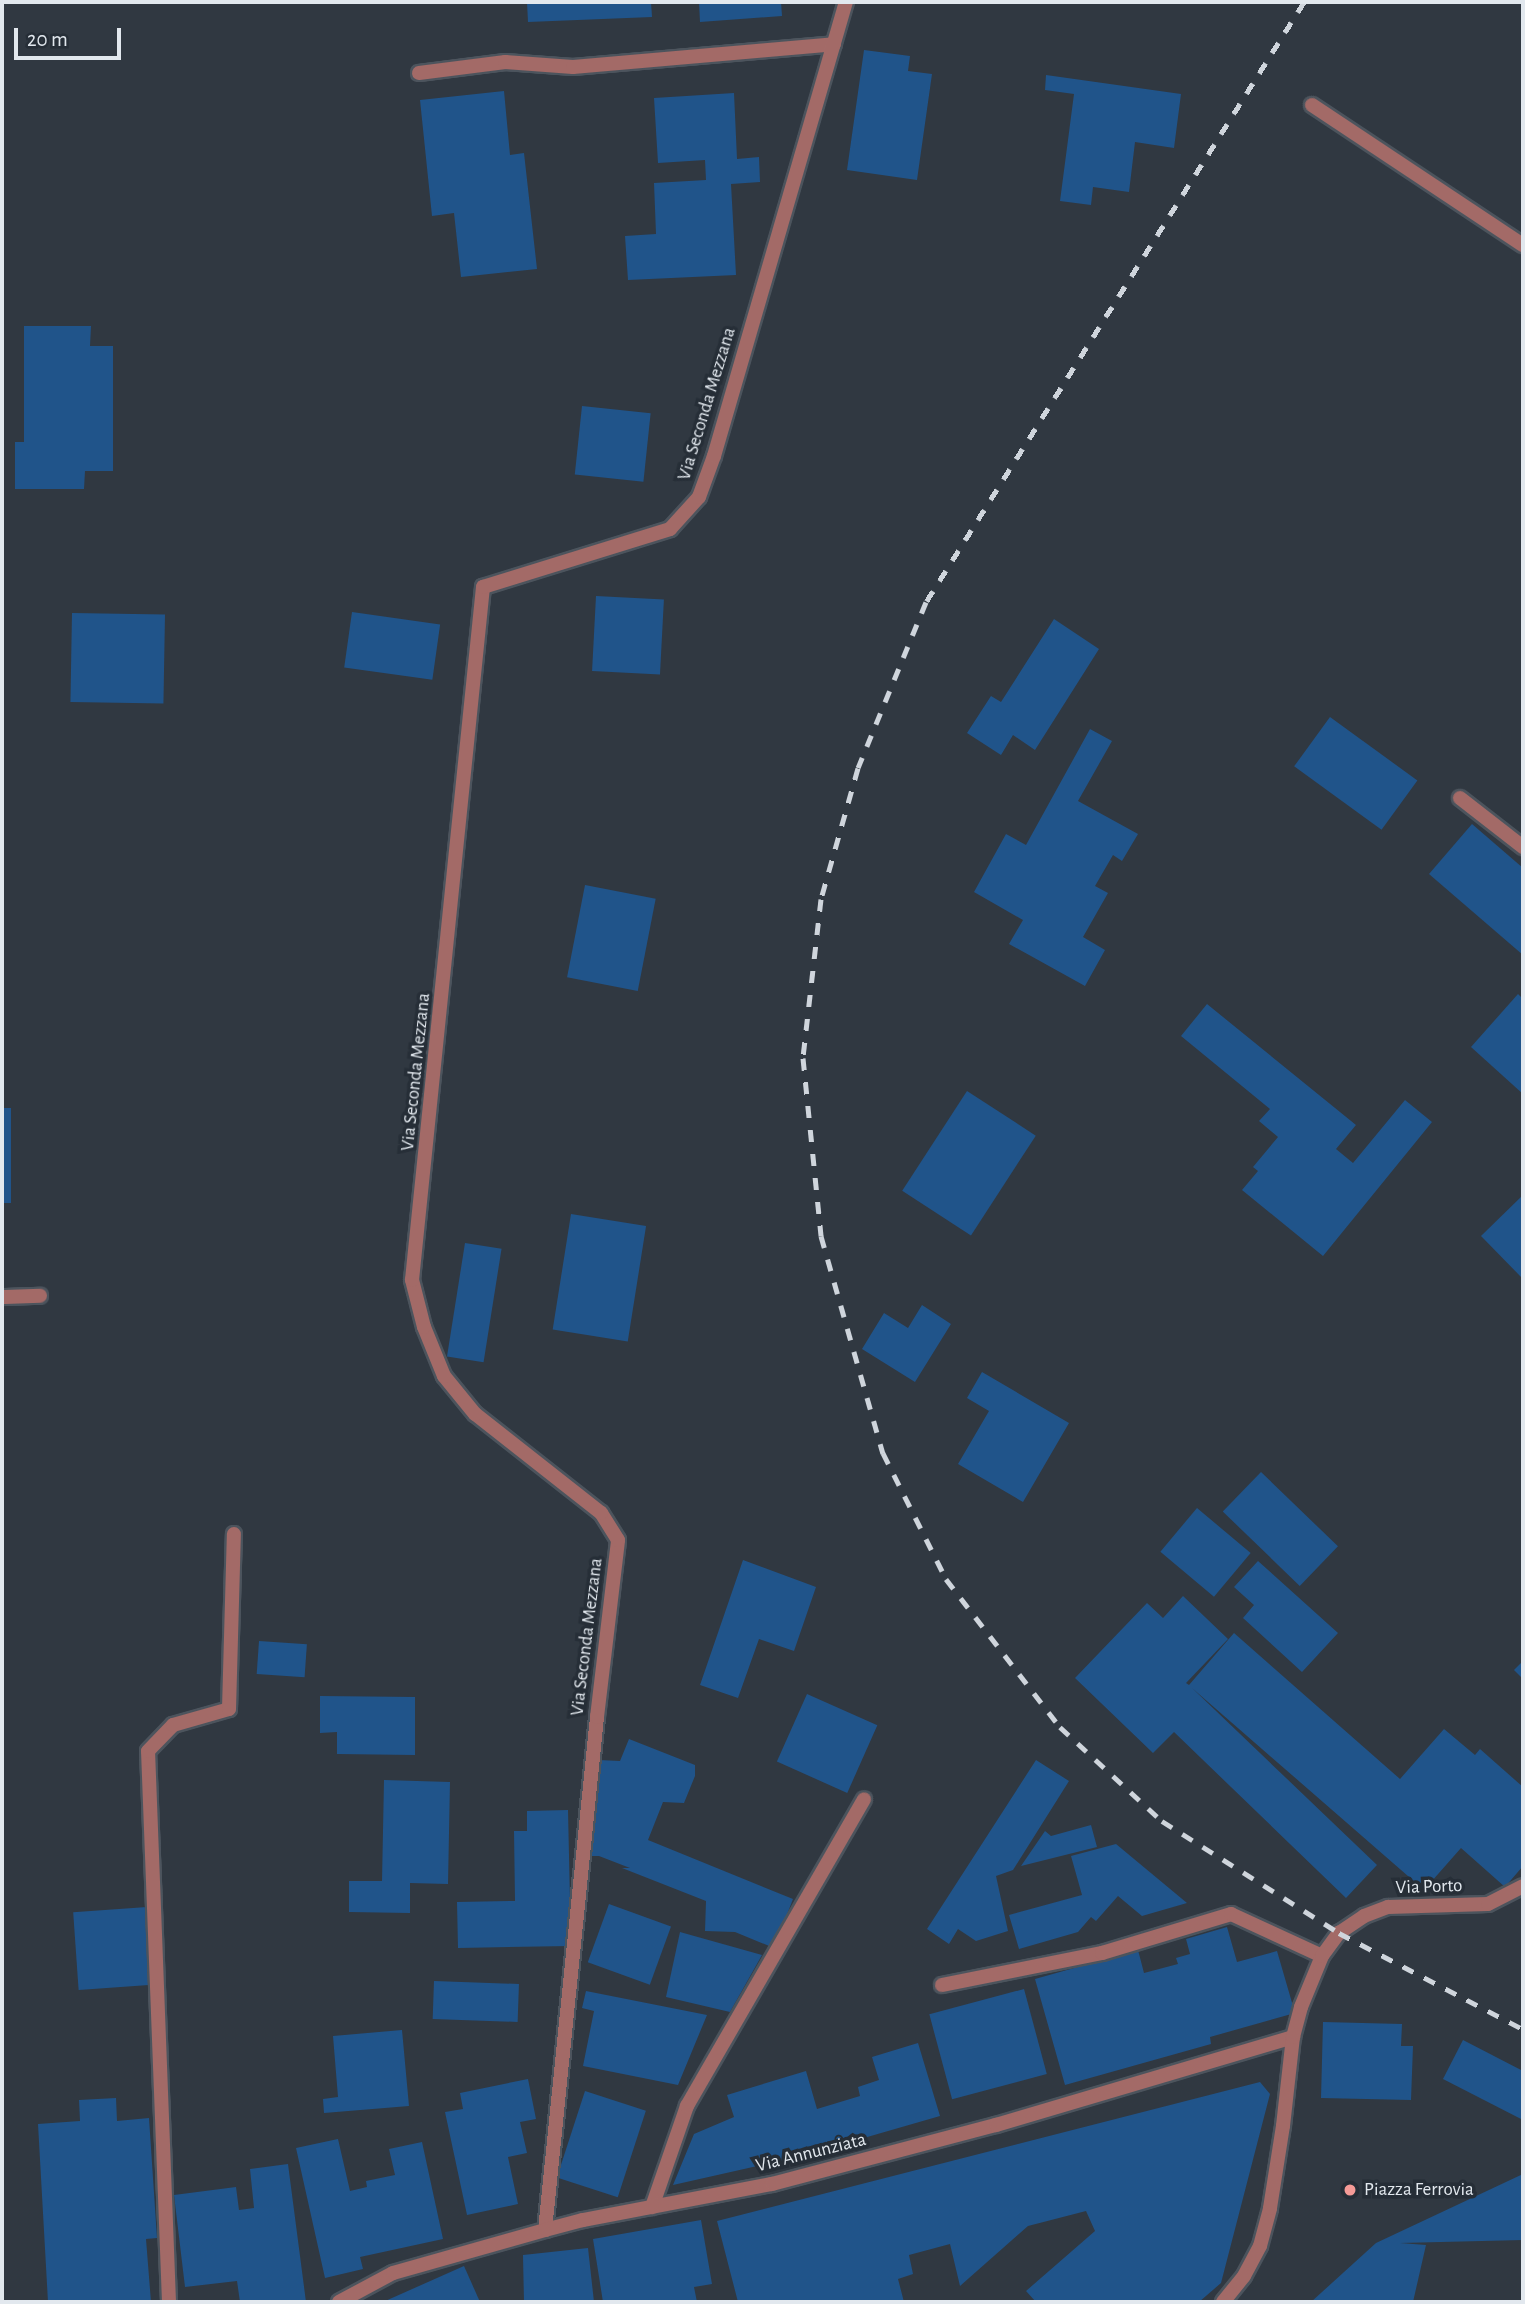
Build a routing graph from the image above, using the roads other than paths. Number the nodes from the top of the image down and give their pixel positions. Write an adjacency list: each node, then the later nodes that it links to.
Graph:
1 (846, 2): 2 (street, Via Seconda Mezzana)
2 (834, 44): 3 (street); 17 (street, Via Seconda Mezzana)
3 (419, 73)
4 (1312, 105): 5 (street)
5 (1523, 245)
6 (1460, 798): 7 (street)
7 (1523, 847)
8 (40, 1296): 9 (street)
9 (2, 1297)
10 (234, 1534): 18 (street)
11 (864, 1799): 16 (street)
12 (1523, 1886): 13 (street, Via Porto)
13 (1322, 1956): 14 (street); 15 (street)
14 (942, 1985)
15 (1293, 2037): 16 (street, Via Annunziata); 20 (street)
16 (652, 2207): 17 (street, Via Annunziata)
17 (545, 2230): 19 (street, Via Annunziata)
18 (169, 2302)
19 (338, 2302)
20 (1223, 2302)

